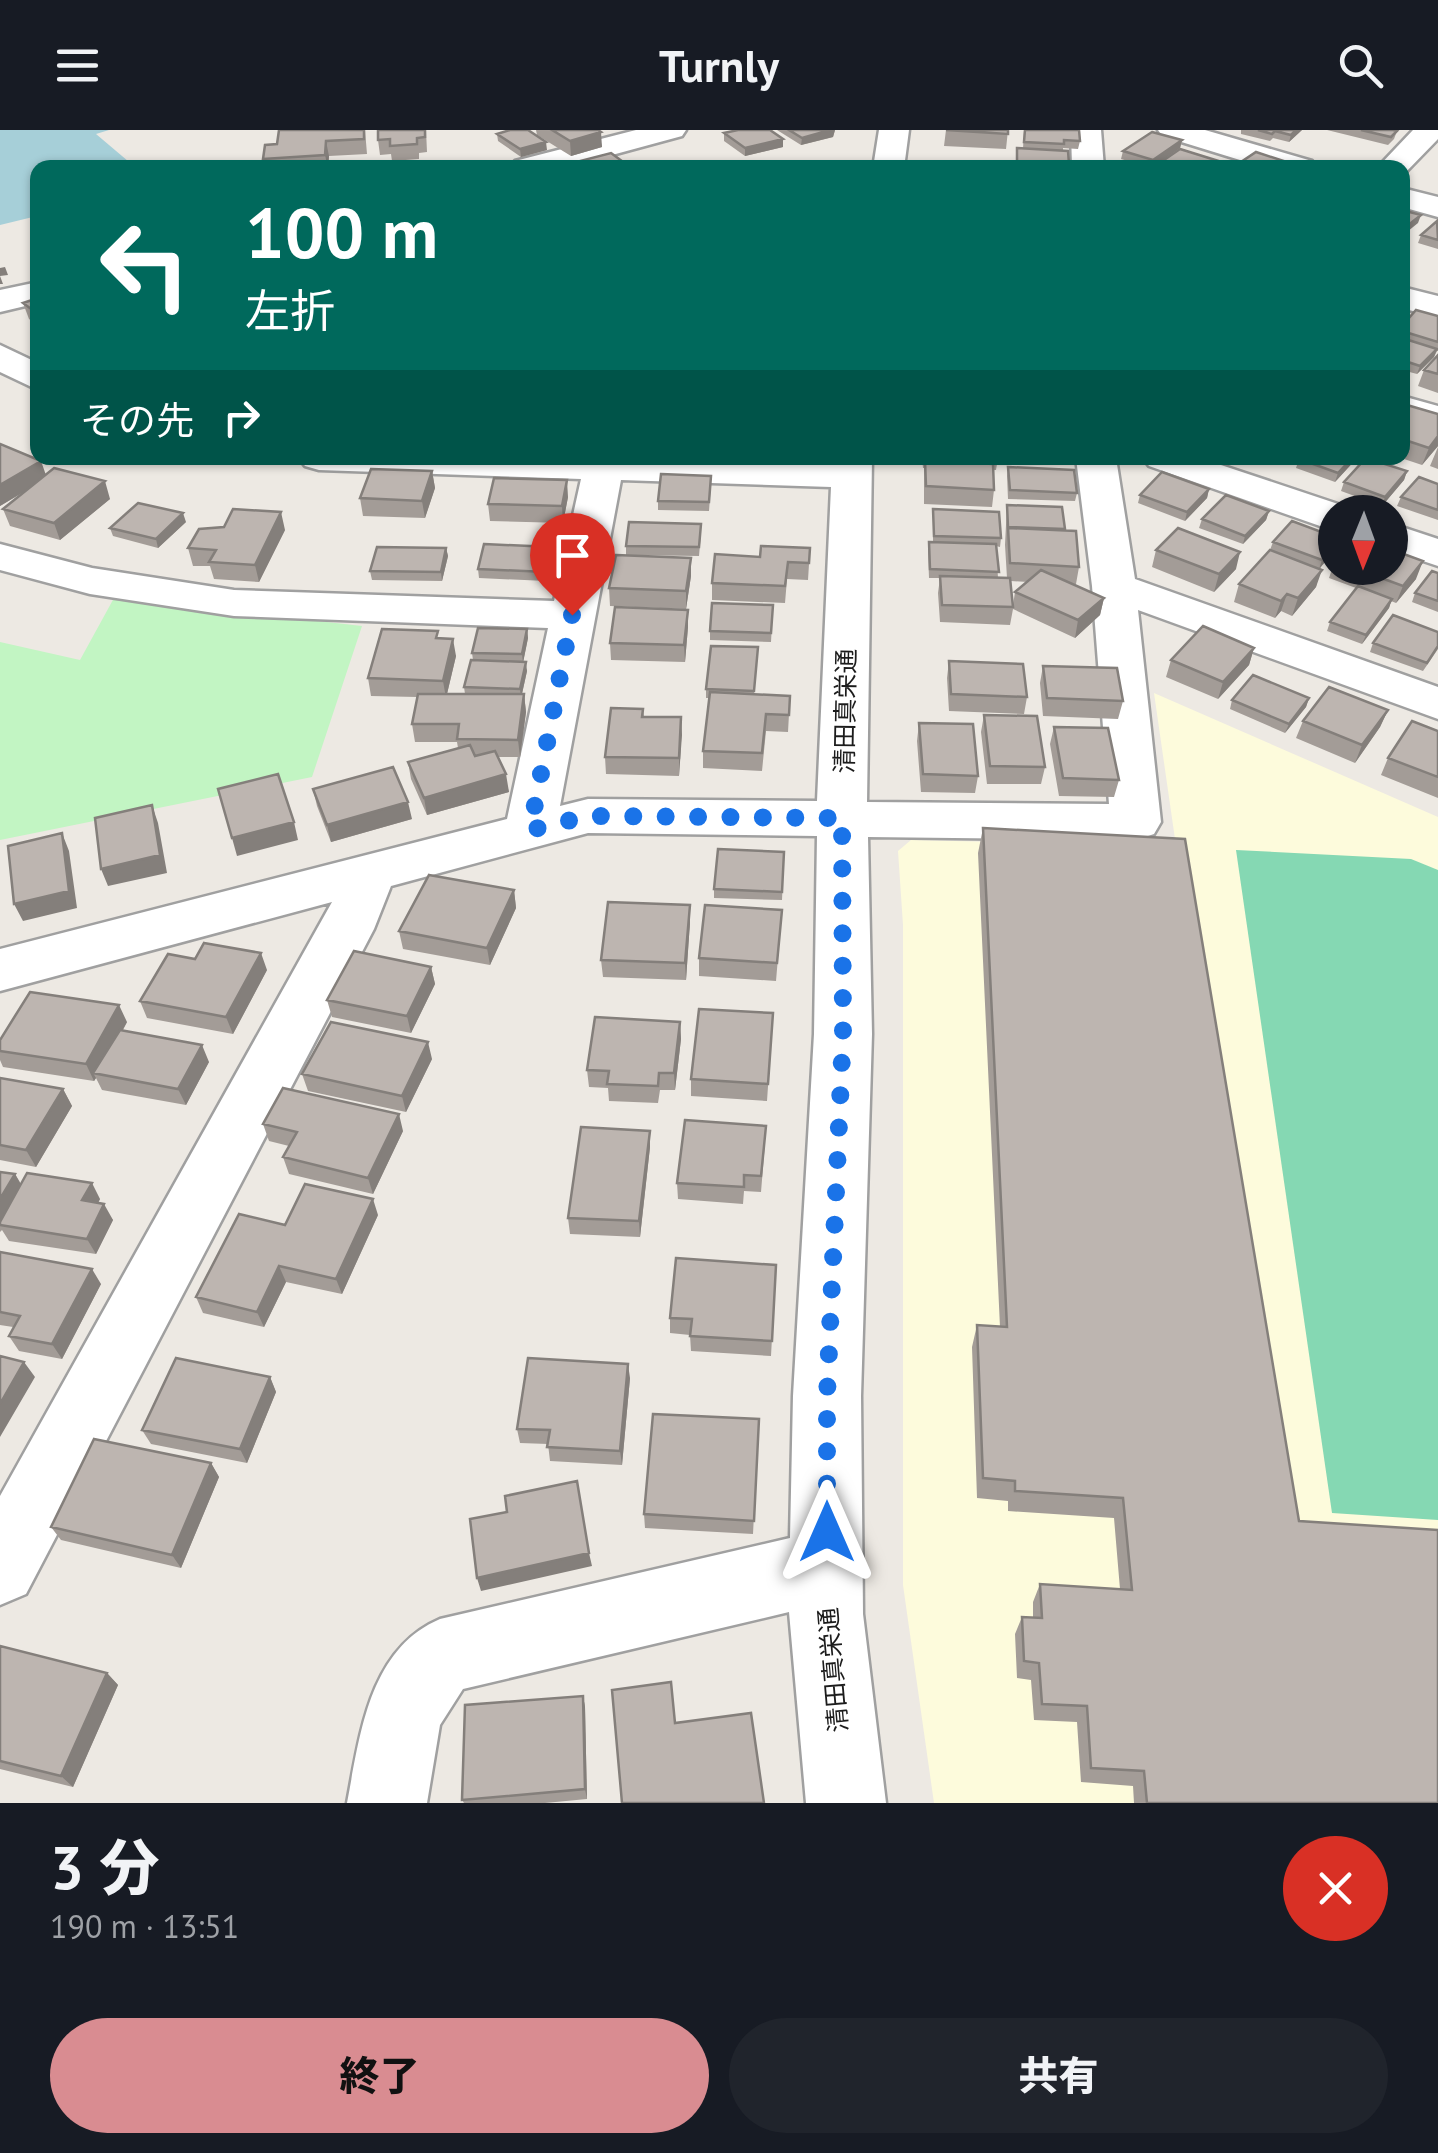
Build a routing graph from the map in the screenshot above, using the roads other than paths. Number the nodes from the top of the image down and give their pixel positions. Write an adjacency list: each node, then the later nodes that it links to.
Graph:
1 (672, 130): 6 (street)
2 (894, 130): 10 (street)
3 (1086, 130): 11 (street)
4 (1173, 130): 7 (street)
5 (1430, 130): 13 (street)
6 (625, 135): 8 (street); 9 (street)
7 (1211, 135): 12 (street)
8 (550, 160)
9 (661, 160)
10 (889, 160)
11 (1088, 160)
12 (1280, 160)
13 (1400, 160)
14 (1410, 199): 15 (street)
15 (1438, 208)
16 (30, 294): 18 (street)
17 (1410, 299): 19 (street)
18 (0, 301)
19 (1438, 307)
20 (0, 356): 21 (street)
21 (30, 374)
22 (1410, 409): 23 (street)
23 (1438, 418)
24 (604, 465): 34 (street)
25 (728, 465): 28 (street)
26 (1097, 465): 33 (street)
27 (1183, 465): 29 (street)
28 (852, 467): 36 (street, 清田真栄通)
29 (1318, 511)
30 (1408, 542): 31 (street)
31 (1438, 553)
32 (0, 557): 34 (street)
33 (1114, 586): 35 (street); 36 (street)
34 (572, 615): 37 (street)
35 (1438, 704)
36 (842, 818): 37 (street); 40 (street, 清田真栄通)
37 (530, 830): 38 (street)
38 (370, 874): 39 (street); 41 (street)
39 (2, 983)
40 (827, 1566): 42 (street); 43 (street, 清田真栄通)
41 (0, 1568)
42 (388, 1803)
43 (846, 1803)

